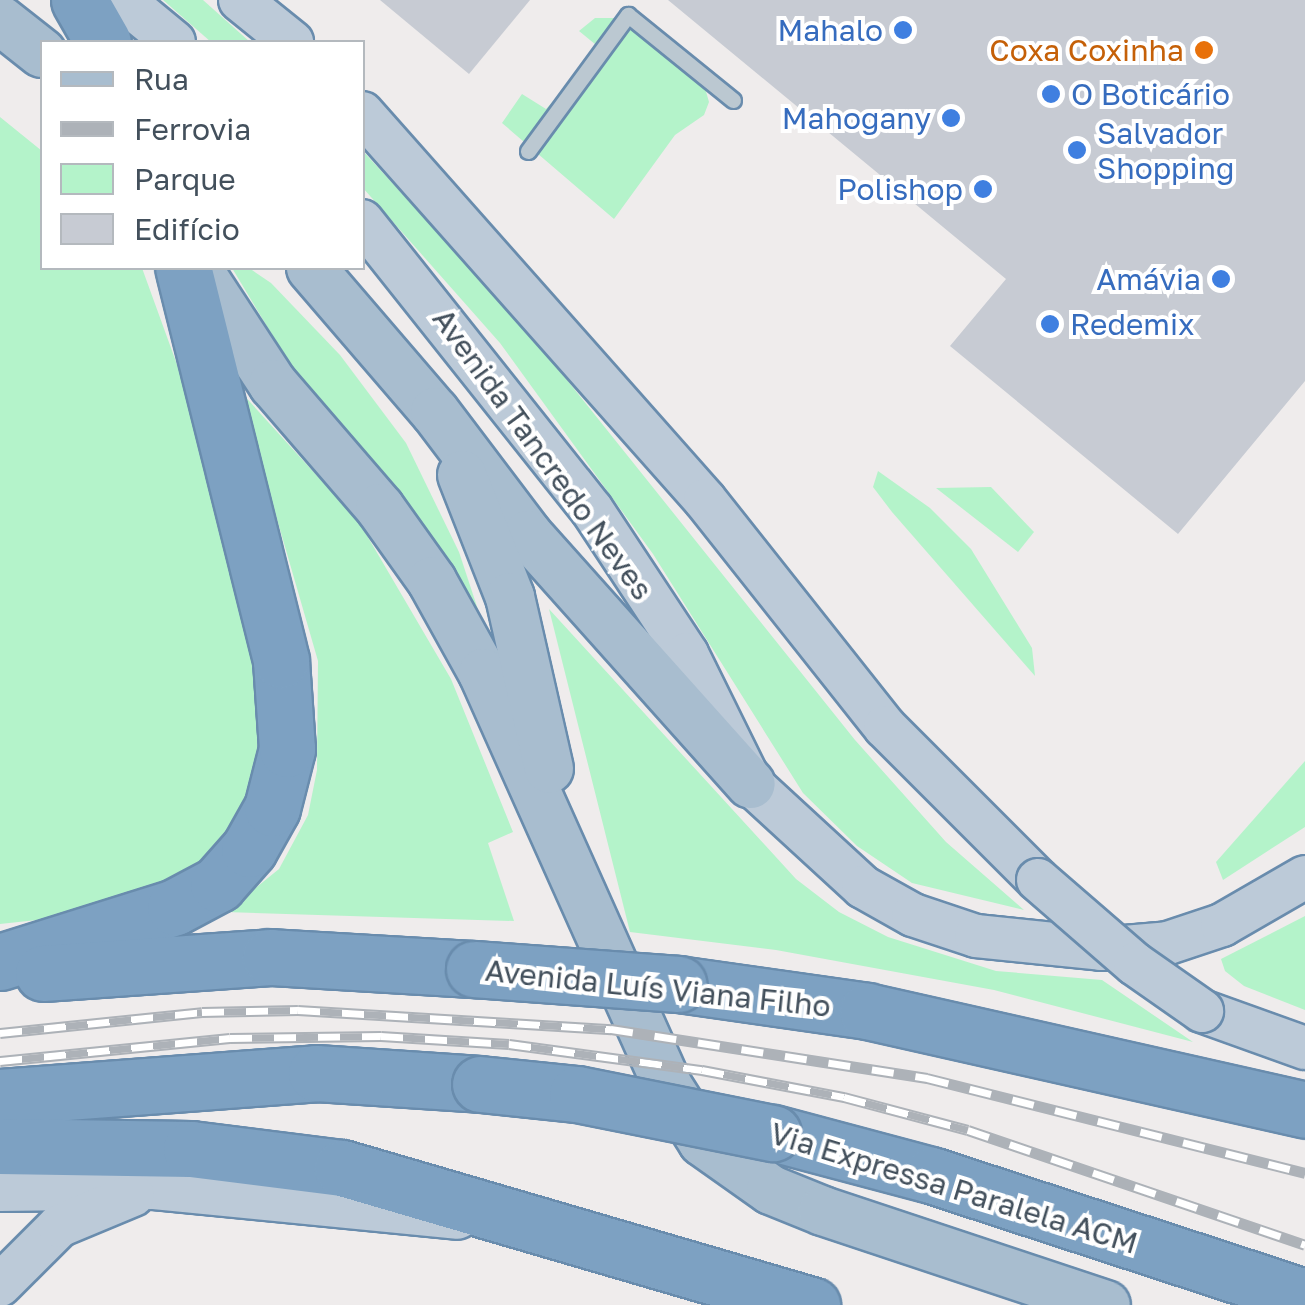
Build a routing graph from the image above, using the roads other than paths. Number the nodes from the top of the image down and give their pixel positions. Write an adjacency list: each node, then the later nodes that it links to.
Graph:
1 (78, 0): 5 (highway)
2 (123, 0): 6 (street)
3 (240, 0): 7 (street)
4 (0, 20): 8 (main road)
5 (102, 40)
6 (172, 40)
7 (290, 40)
8 (40, 51)
9 (734, 100): 11 (lane)
10 (365, 116): 22 (street, bridge)
11 (528, 151)
12 (365, 225): 17 (street, Avenida Tancredo Neves)
13 (184, 270): 20 (highway)
14 (198, 270): 19 (main road)
15 (313, 270): 16 (main road, Avenida Tancredo Neves)
16 (435, 412): 17 (main road, Avenida Tancredo Neves); 19 (main road)
17 (751, 784): 18 (street, Avenida Tancredo Neves)
18 (1305, 877)
19 (578, 889): 32 (main road)
20 (0, 962)
21 (0, 977): 24 (highway, Avenida Luís Viana Filho, bridge)
22 (1305, 1048)
23 (0, 1097): 30 (highway, Via Expressa Paralela ACM, bridge)
24 (1296, 1106)
25 (0, 1146): 28 (highway)
26 (154, 1188): 27 (street); 28 (street); 29 (street)
27 (0, 1190)
28 (555, 1226): 31 (highway)
29 (0, 1285)
30 (1305, 1297)
31 (812, 1305)
32 (1106, 1305)

